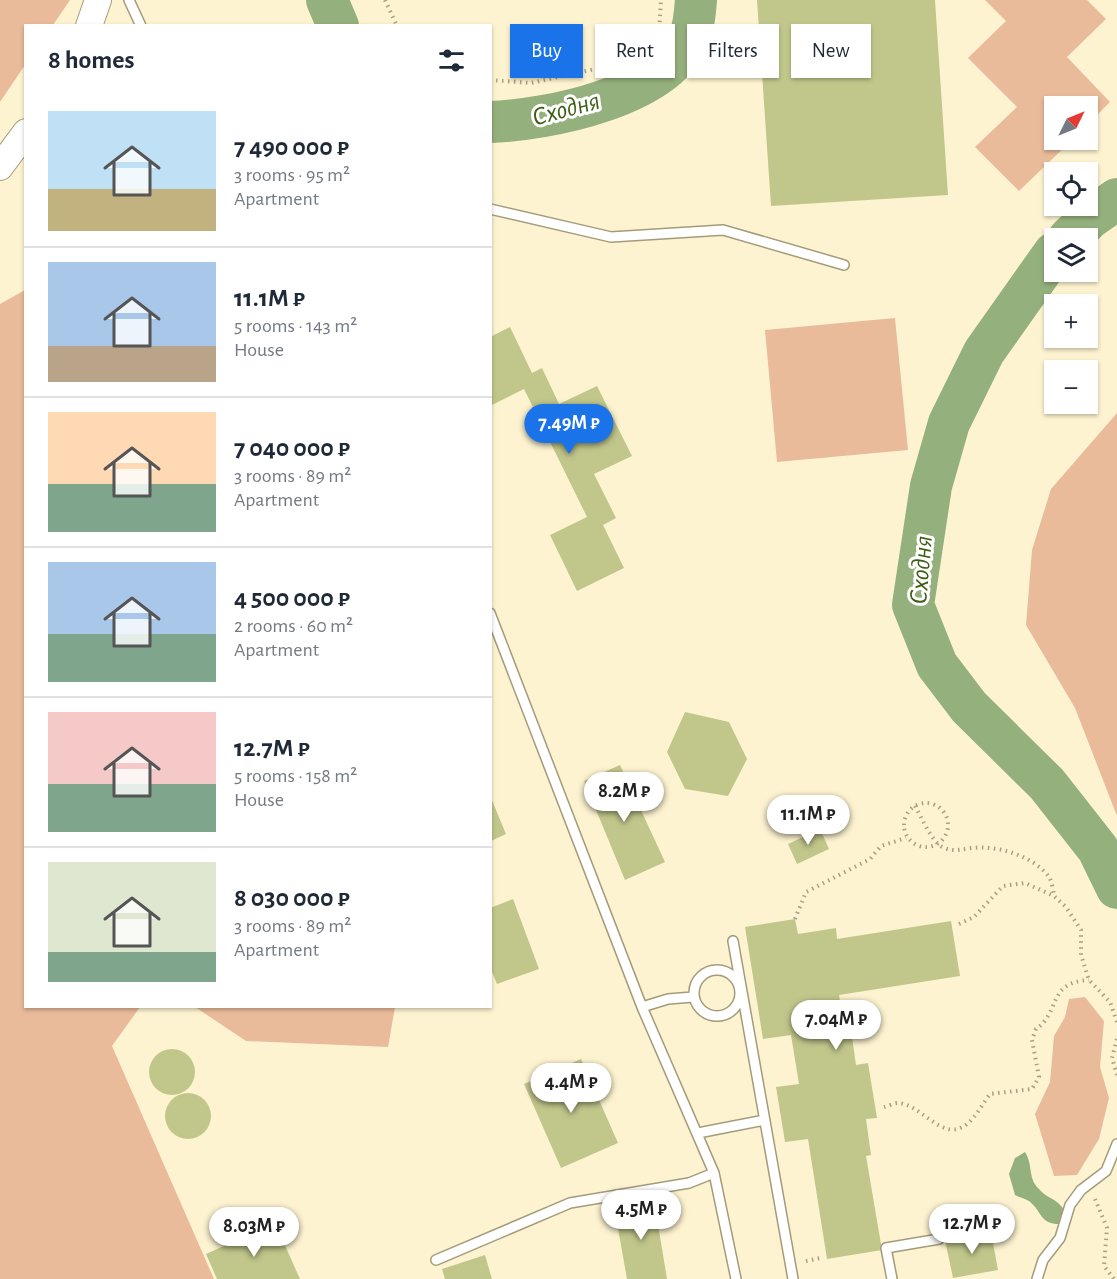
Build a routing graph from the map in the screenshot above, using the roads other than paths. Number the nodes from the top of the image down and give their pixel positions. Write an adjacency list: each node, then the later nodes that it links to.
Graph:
1 (98, 0): 3 (main road)
2 (129, 0): 4 (lane)
3 (90, 24)
4 (140, 24)
5 (24, 135): 6 (main road)
6 (0, 167)
7 (492, 209): 8 (lane)
8 (844, 265)
9 (492, 617): 13 (lane)
10 (733, 941): 11 (lane)
11 (742, 990): 12 (lane); 12 (lane); 14 (lane)
12 (693, 997): 13 (lane)
13 (642, 1007): 15 (lane)
14 (765, 1120): 15 (lane); 21 (lane)
15 (698, 1133): 17 (lane)
16 (1117, 1144): 23 (lane)
17 (714, 1173): 19 (lane); 20 (lane)
18 (939, 1239): 22 (lane)
19 (436, 1260)
20 (736, 1279)
21 (793, 1279)
22 (892, 1279)
23 (1037, 1279)

